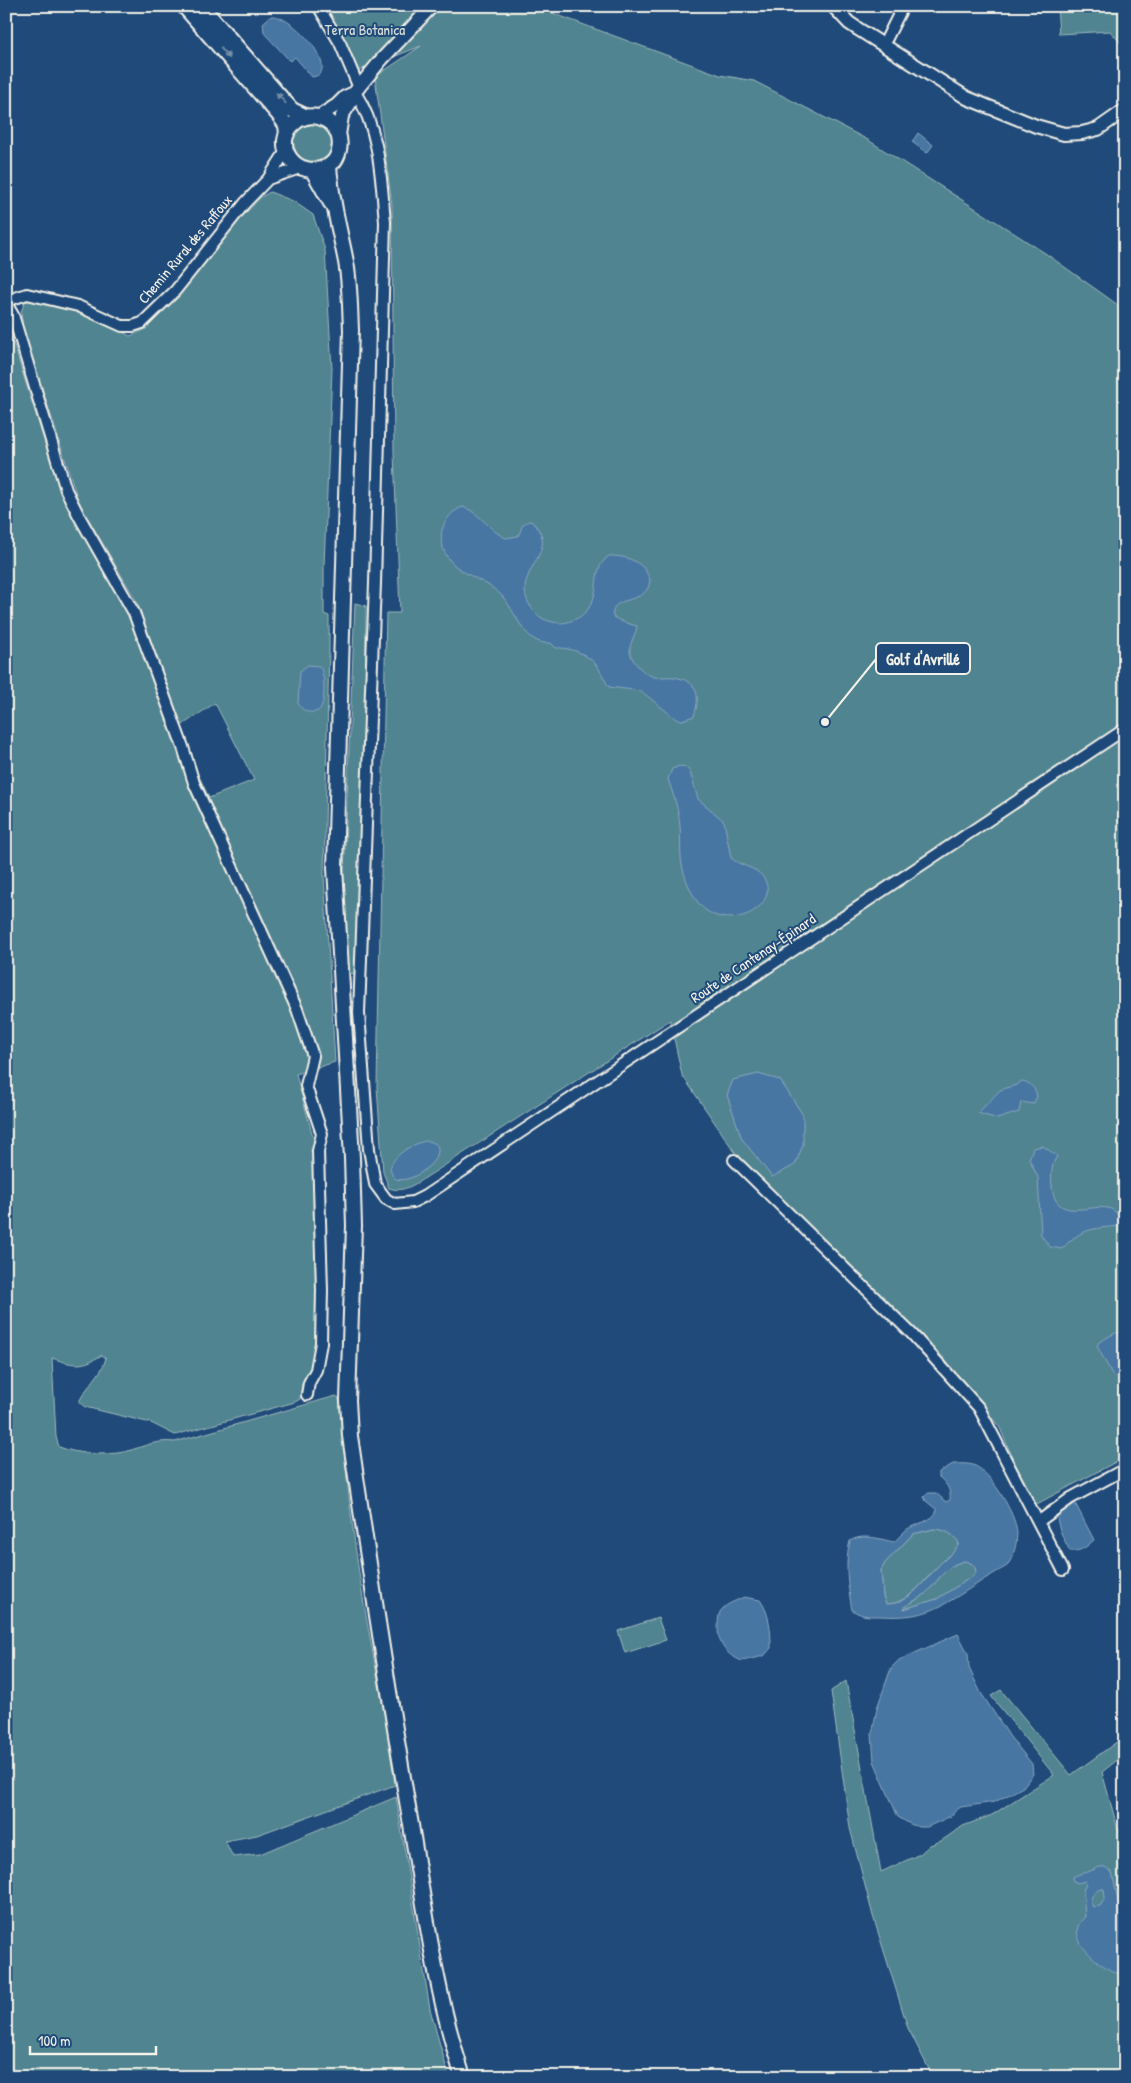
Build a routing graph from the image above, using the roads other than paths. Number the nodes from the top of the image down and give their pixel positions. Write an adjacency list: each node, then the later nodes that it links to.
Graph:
1 (184, 6): 6 (main road)
2 (318, 6): 8 (street)
3 (432, 6): 8 (street)
4 (833, 6): 7 (street)
5 (903, 6): 7 (street)
6 (202, 15): 10 (main road, one-way to 6); 11 (main road, one-way to 11)
7 (884, 44): 9 (street)
8 (356, 91): 10 (street); 12 (street); 19 (street, Route de Cantenay-Épinard)
9 (1125, 110)
10 (312, 117): 11 (main road); 12 (main road)
11 (287, 134): 13 (main road)
12 (339, 135): 14 (main road)
13 (286, 151): 15 (main road); 16 (street, Chemin Rural des Raffoux)
14 (330, 165): 15 (main road); 17 (main road)
15 (307, 169): 16 (street); 17 (main road)
16 (268, 178): 18 (street, Chemin Rural des Raffoux)
17 (333, 208): 25 (main road)
18 (6, 302): 21 (street)
19 (1125, 728)
20 (734, 1160): 23 (street)
21 (307, 1395)
22 (1125, 1469): 23 (street)
23 (1038, 1522): 24 (street)
24 (1063, 1570)
25 (463, 2077)

